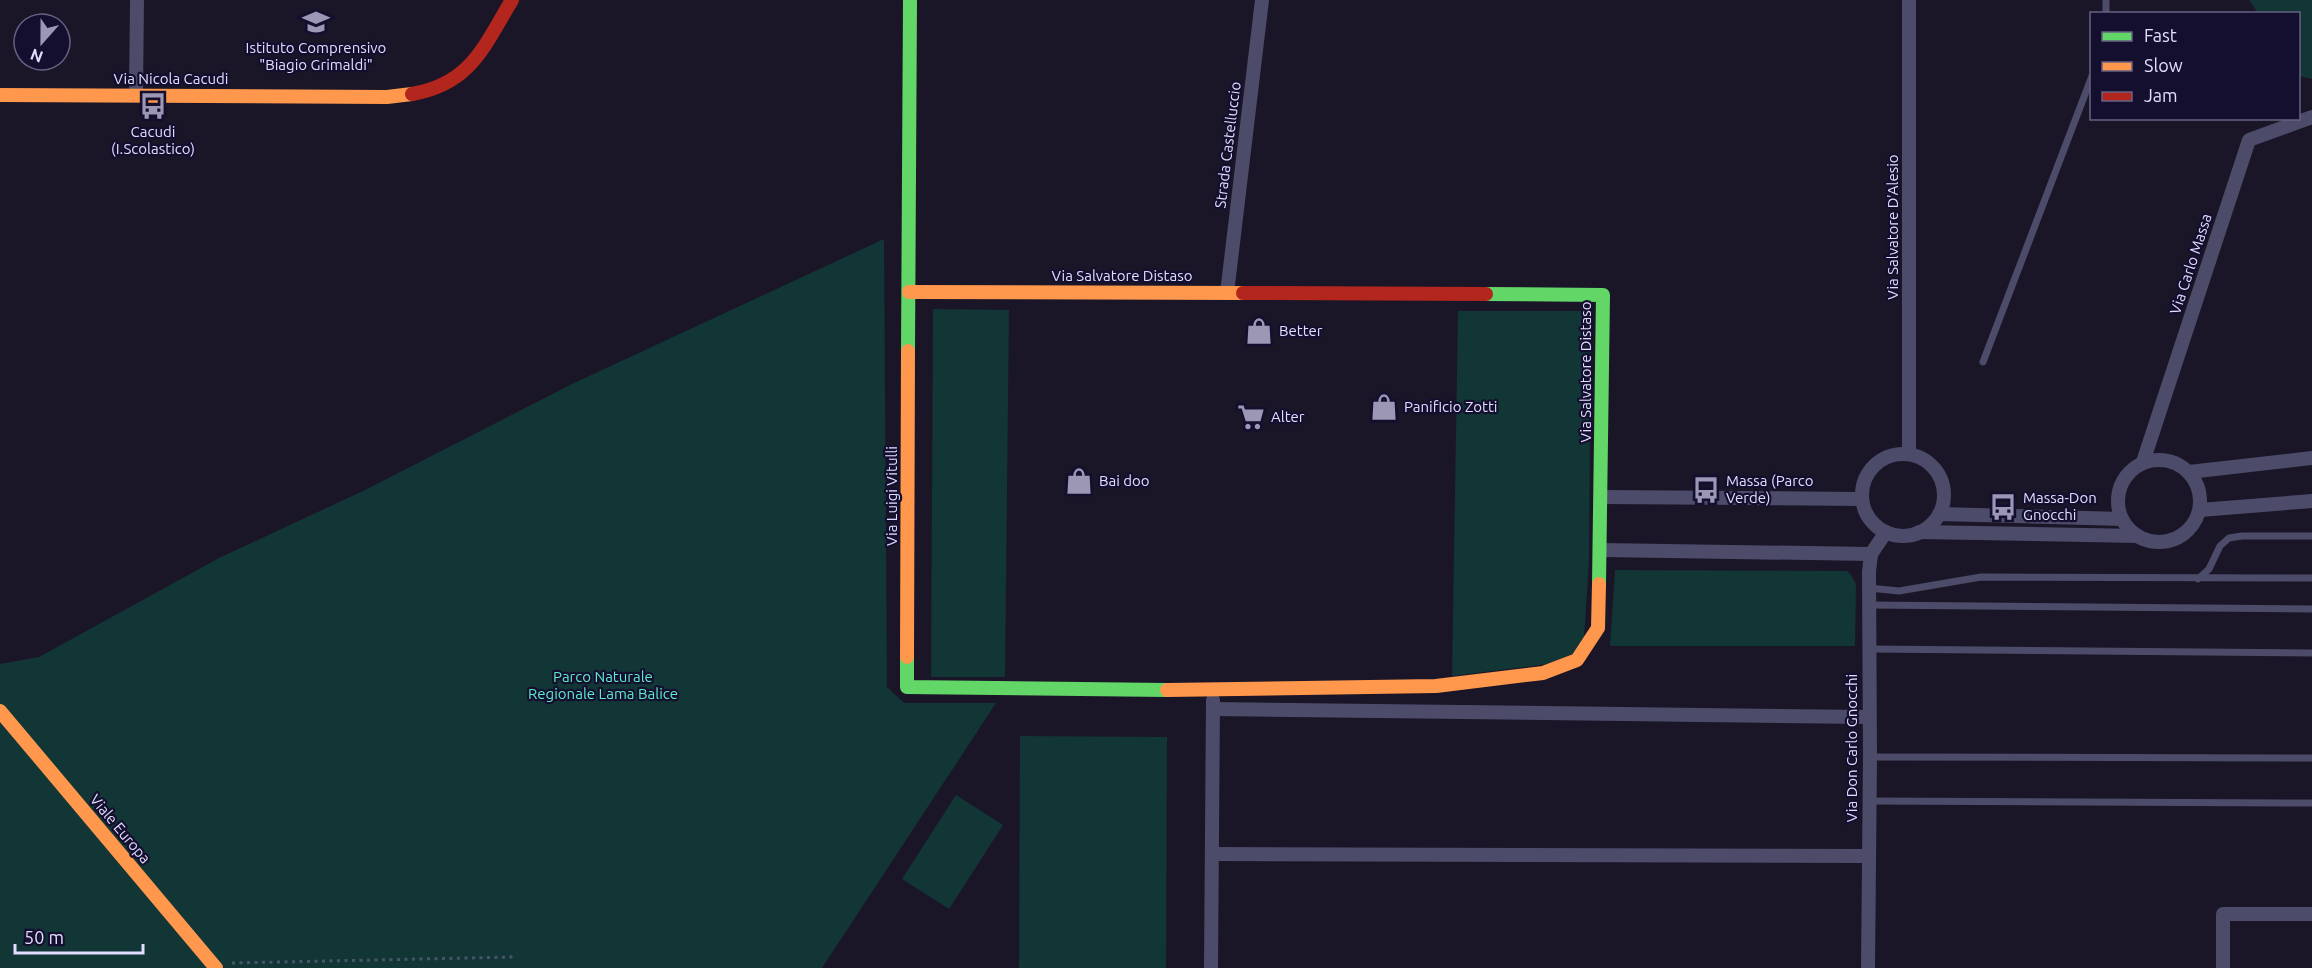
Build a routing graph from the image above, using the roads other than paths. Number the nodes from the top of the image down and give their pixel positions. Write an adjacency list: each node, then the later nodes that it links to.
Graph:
1 (137, 0): 8 (street)
2 (512, 0): 8 (street, Via Nicola Cacudi)
3 (910, 0): 10 (street, Via Luigi Vitulli)
4 (1262, 0): 11 (street, Strada Castelluccio)
5 (1909, 0): 13 (street, Via Salvatore D'Alesio)
6 (2090, 79): 12 (lane)
7 (0, 95): 8 (street, Via Nicola Cacudi)
8 (136, 95)
9 (2312, 117): 15 (street, Via Carlo Massa)
10 (909, 292): 11 (street, Via Salvatore Distaso); 36 (street, Via Luigi Vitulli)
11 (1227, 293): 17 (street, Via Salvatore Distaso)
12 (1983, 362)
13 (1909, 454): 18 (street); 21 (street)
14 (2312, 458): 16 (street)
15 (2143, 462): 16 (street); 22 (street)
16 (2189, 472): 20 (street)
17 (1602, 497): 18 (street); 27 (street, Via Salvatore Distaso)
18 (1862, 499): 23 (street)
19 (2312, 501): 20 (street)
20 (2200, 510): 25 (street)
21 (1939, 514): 22 (street); 24 (street)
22 (2122, 519): 25 (street)
23 (1886, 532): 24 (street); 28 (street)
24 (1918, 532): 25 (street)
25 (2138, 536)
26 (2312, 536): 30 (lane)
27 (1601, 550): 28 (street); 36 (street, Via Salvatore Distaso)
28 (1871, 554): 31 (street, Via Don Carlo Gnocchi)
29 (2312, 578): 30 (lane)
30 (2198, 579): 31 (lane)
31 (1869, 588): 32 (street, Via Don Carlo Gnocchi)
32 (1869, 605): 33 (lane); 34 (street, Via Don Carlo Gnocchi)
33 (2312, 609)
34 (1869, 649): 35 (lane); 39 (street, Via Don Carlo Gnocchi)
35 (2312, 653)
36 (1213, 691): 37 (street)
37 (1213, 709): 39 (street); 44 (street)
38 (0, 711): 47 (street, Viale Europa)
39 (1869, 717): 40 (street, Via Don Carlo Gnocchi)
40 (1870, 757): 41 (lane); 42 (street, Via Don Carlo Gnocchi)
41 (2312, 758)
42 (1869, 801): 43 (lane); 45 (street, Via Don Carlo Gnocchi)
43 (2312, 803)
44 (1212, 854): 45 (street); 48 (street)
45 (1868, 856): 49 (street, Via Don Carlo Gnocchi)
46 (2312, 914): 50 (street)
47 (214, 966)
48 (1211, 968)
49 (1868, 968)
50 (2223, 968)

